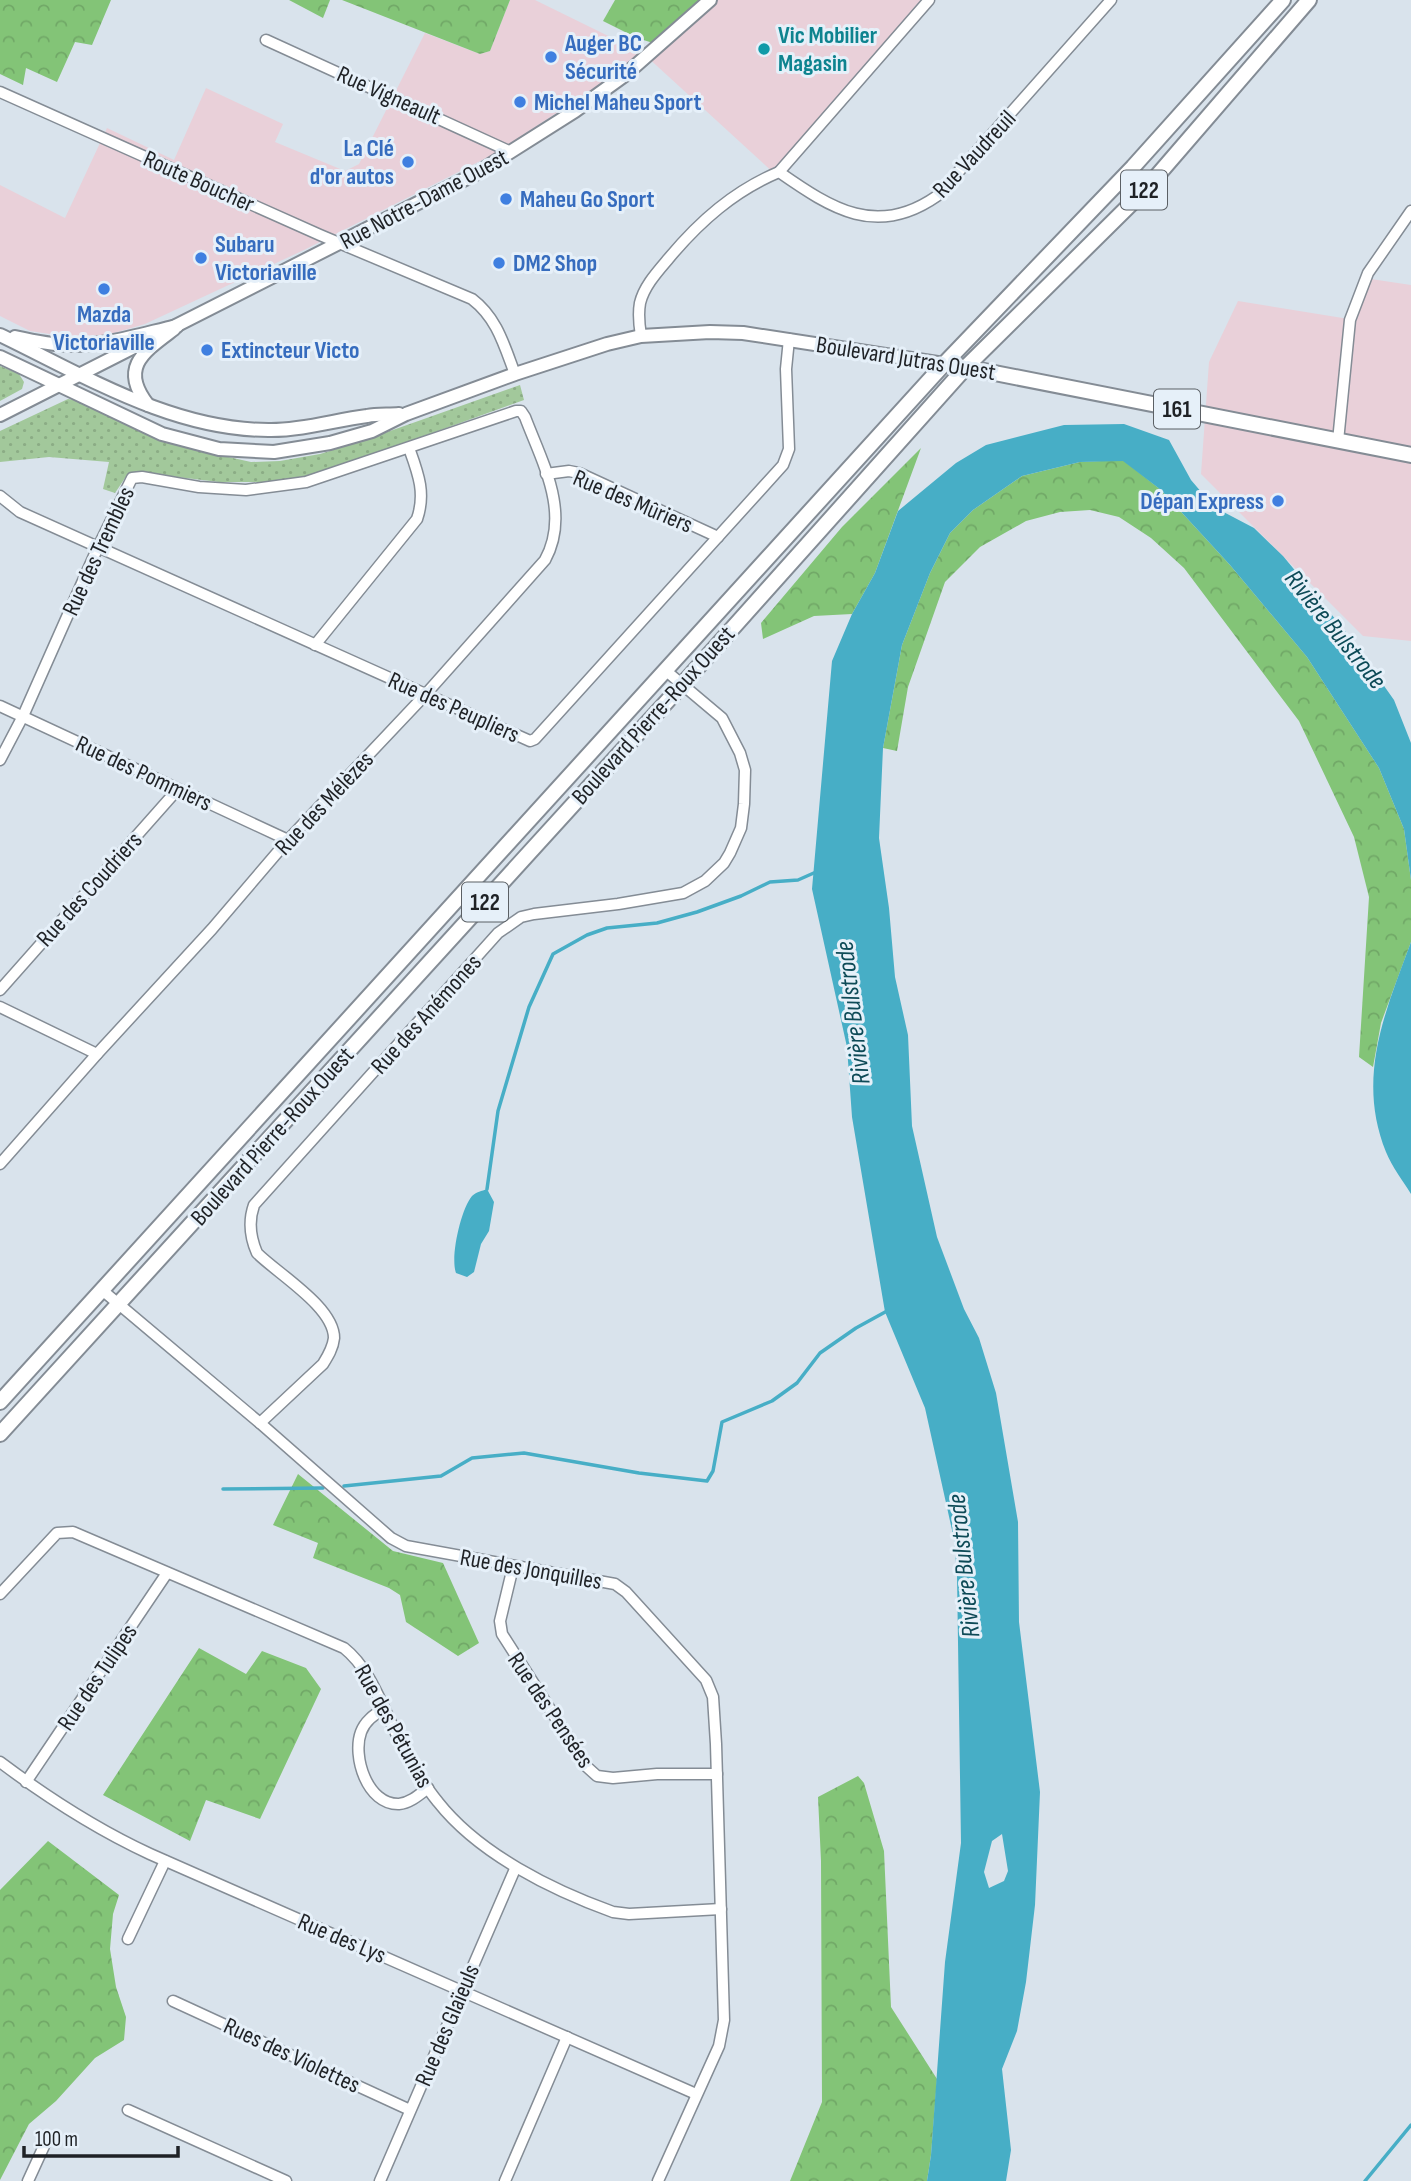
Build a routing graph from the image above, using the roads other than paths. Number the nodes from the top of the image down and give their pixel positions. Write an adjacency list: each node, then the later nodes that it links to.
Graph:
1 (710, 0): 8 (main road, Rue Notre-Dame Ouest)
2 (929, 0): 9 (street)
3 (1111, 0): 9 (street, Rue Vaudreuil)
4 (1283, 0): 17 (main road, Boulevard Pierre-Roux Ouest / 122)
5 (1310, 0): 18 (main road, Boulevard Pierre-Roux Ouest / 122)
6 (266, 40): 8 (street, Rue Vigneault)
7 (0, 92): 11 (street, Route Boucher)
8 (511, 152): 11 (main road, Rue Notre-Dame Ouest)
9 (779, 172): 14 (street)
10 (1411, 211): 26 (street)
11 (340, 244): 12 (main road, Rue Notre-Dame Ouest); 20 (street, Route Boucher)
12 (177, 326): 13 (main road); 19 (main road, Rue Notre-Dame Ouest); 22 (main road)
13 (0, 335): 19 (main road, Boulevard Jutras Ouest)
14 (641, 335): 15 (main road, Boulevard Jutras Ouest); 20 (main road, Boulevard Jutras Ouest)
15 (789, 339): 17 (main road, Boulevard Jutras Ouest); 31 (street, Rue des Peupliers)
16 (0, 357): 21 (main road, Boulevard Jutras Ouest)
17 (943, 364): 18 (main road, Boulevard Jutras Ouest / 161); 34 (main road, Boulevard Pierre-Roux Ouest / 122)
18 (966, 367): 26 (main road, Boulevard Jutras Ouest / 161); 35 (main road, Boulevard Pierre-Roux Ouest / 122)
19 (82, 374): 21 (main road, Rue Notre-Dame Ouest); 22 (main road, Boulevard Jutras Ouest)
20 (515, 374): 24 (main road, Boulevard Jutras Ouest)
21 (60, 386): 24 (main road, Boulevard Jutras Ouest); 25 (main road, Rue Notre-Dame Ouest)
22 (148, 405): 24 (main road, Boulevard Jutras Ouest)
23 (522, 411): 27 (street, Rue des Trembles); 29 (street, Rue des Mélèzes)
24 (407, 414)
25 (0, 415)
26 (1338, 441): 28 (main road, Boulevard Jutras Ouest / 161)
27 (409, 448): 32 (street, Rue des Trembles); 33 (street)
28 (1411, 455)
29 (547, 474): 31 (street, Rue des Mûriers); 36 (street, Rue des Mélèzes)
30 (0, 496): 32 (street, Rue des Peupliers)
31 (718, 537): 36 (street, Rue des Peupliers)
32 (98, 547): 33 (street, Rue des Peupliers); 38 (street, Rue des Trembles)
33 (315, 645): 36 (street, Rue des Peupliers)
34 (665, 670): 35 (street, Rue des Anémones); 46 (main road, Boulevard Pierre-Roux Ouest / 122)
35 (681, 686): 47 (main road, Boulevard Pierre-Roux Ouest / 122); 49 (street, Rue des Anémones)
36 (425, 695): 41 (street, Rue des Mélèzes)
37 (0, 706): 38 (street, Rue des Pommiers)
38 (23, 716): 39 (street, Rue des Trembles); 40 (street, Rue des Pommiers)
39 (0, 760)
40 (178, 789): 41 (street, Rue des Pommiers); 42 (street, Rue des Coudriers)
41 (288, 840): 44 (street, Rue des Mélèzes)
42 (0, 990)
43 (0, 1007): 44 (street)
44 (97, 1054): 45 (street, Rue des Mélèzes)
45 (2, 1159)
46 (102, 1290): 47 (street, Rue des Jonquilles); 48 (main road, Boulevard Pierre-Roux Ouest / 122)
47 (119, 1304): 49 (street, Rue des Jonquilles); 50 (main road, Boulevard Pierre-Roux Ouest / 122)
48 (0, 1402)
49 (260, 1423): 51 (street, Rue des Jonquilles)
50 (0, 1434)
51 (513, 1567): 56 (street, Rue des Jonquilles); 56 (street, Rue des Pensées)
52 (167, 1573): 53 (street, Rue des Pétunias); 54 (street, Rue des Pétunias); 57 (street, Rue des Tulipes)
53 (0, 1594)
54 (383, 1709): 58 (street, Rue des Pétunias); 58 (street)
55 (0, 1762): 57 (street, Rue des Lys)
56 (717, 1774): 61 (street, Rue des Jonquilles)
57 (26, 1782): 59 (street, Rue des Lys)
58 (428, 1788): 60 (street, Rue des Pétunias)
59 (165, 1861): 62 (street); 63 (street, Rue des Lys)
60 (515, 1869): 61 (street, Rue des Pétunias); 63 (street, Rue des Glaïeuls)
61 (721, 1909): 66 (street, Rue des Jonquilles)
62 (128, 1939)
63 (461, 1990): 65 (street, Rue des Lys); 68 (street, Rue des Glaïeuls)
64 (173, 2001): 68 (street, Rues des Violettes)
65 (567, 2037): 66 (street, Rue des Lys); 73 (street)
66 (696, 2094): 74 (street, Rue des Jonquilles)
67 (128, 2110): 71 (street)
68 (410, 2110): 72 (street, Rue des Glaïeuls)
69 (44, 2146): 70 (street)
70 (28, 2181)
71 (286, 2181)
72 (380, 2181)
73 (505, 2181)
74 (658, 2181)

